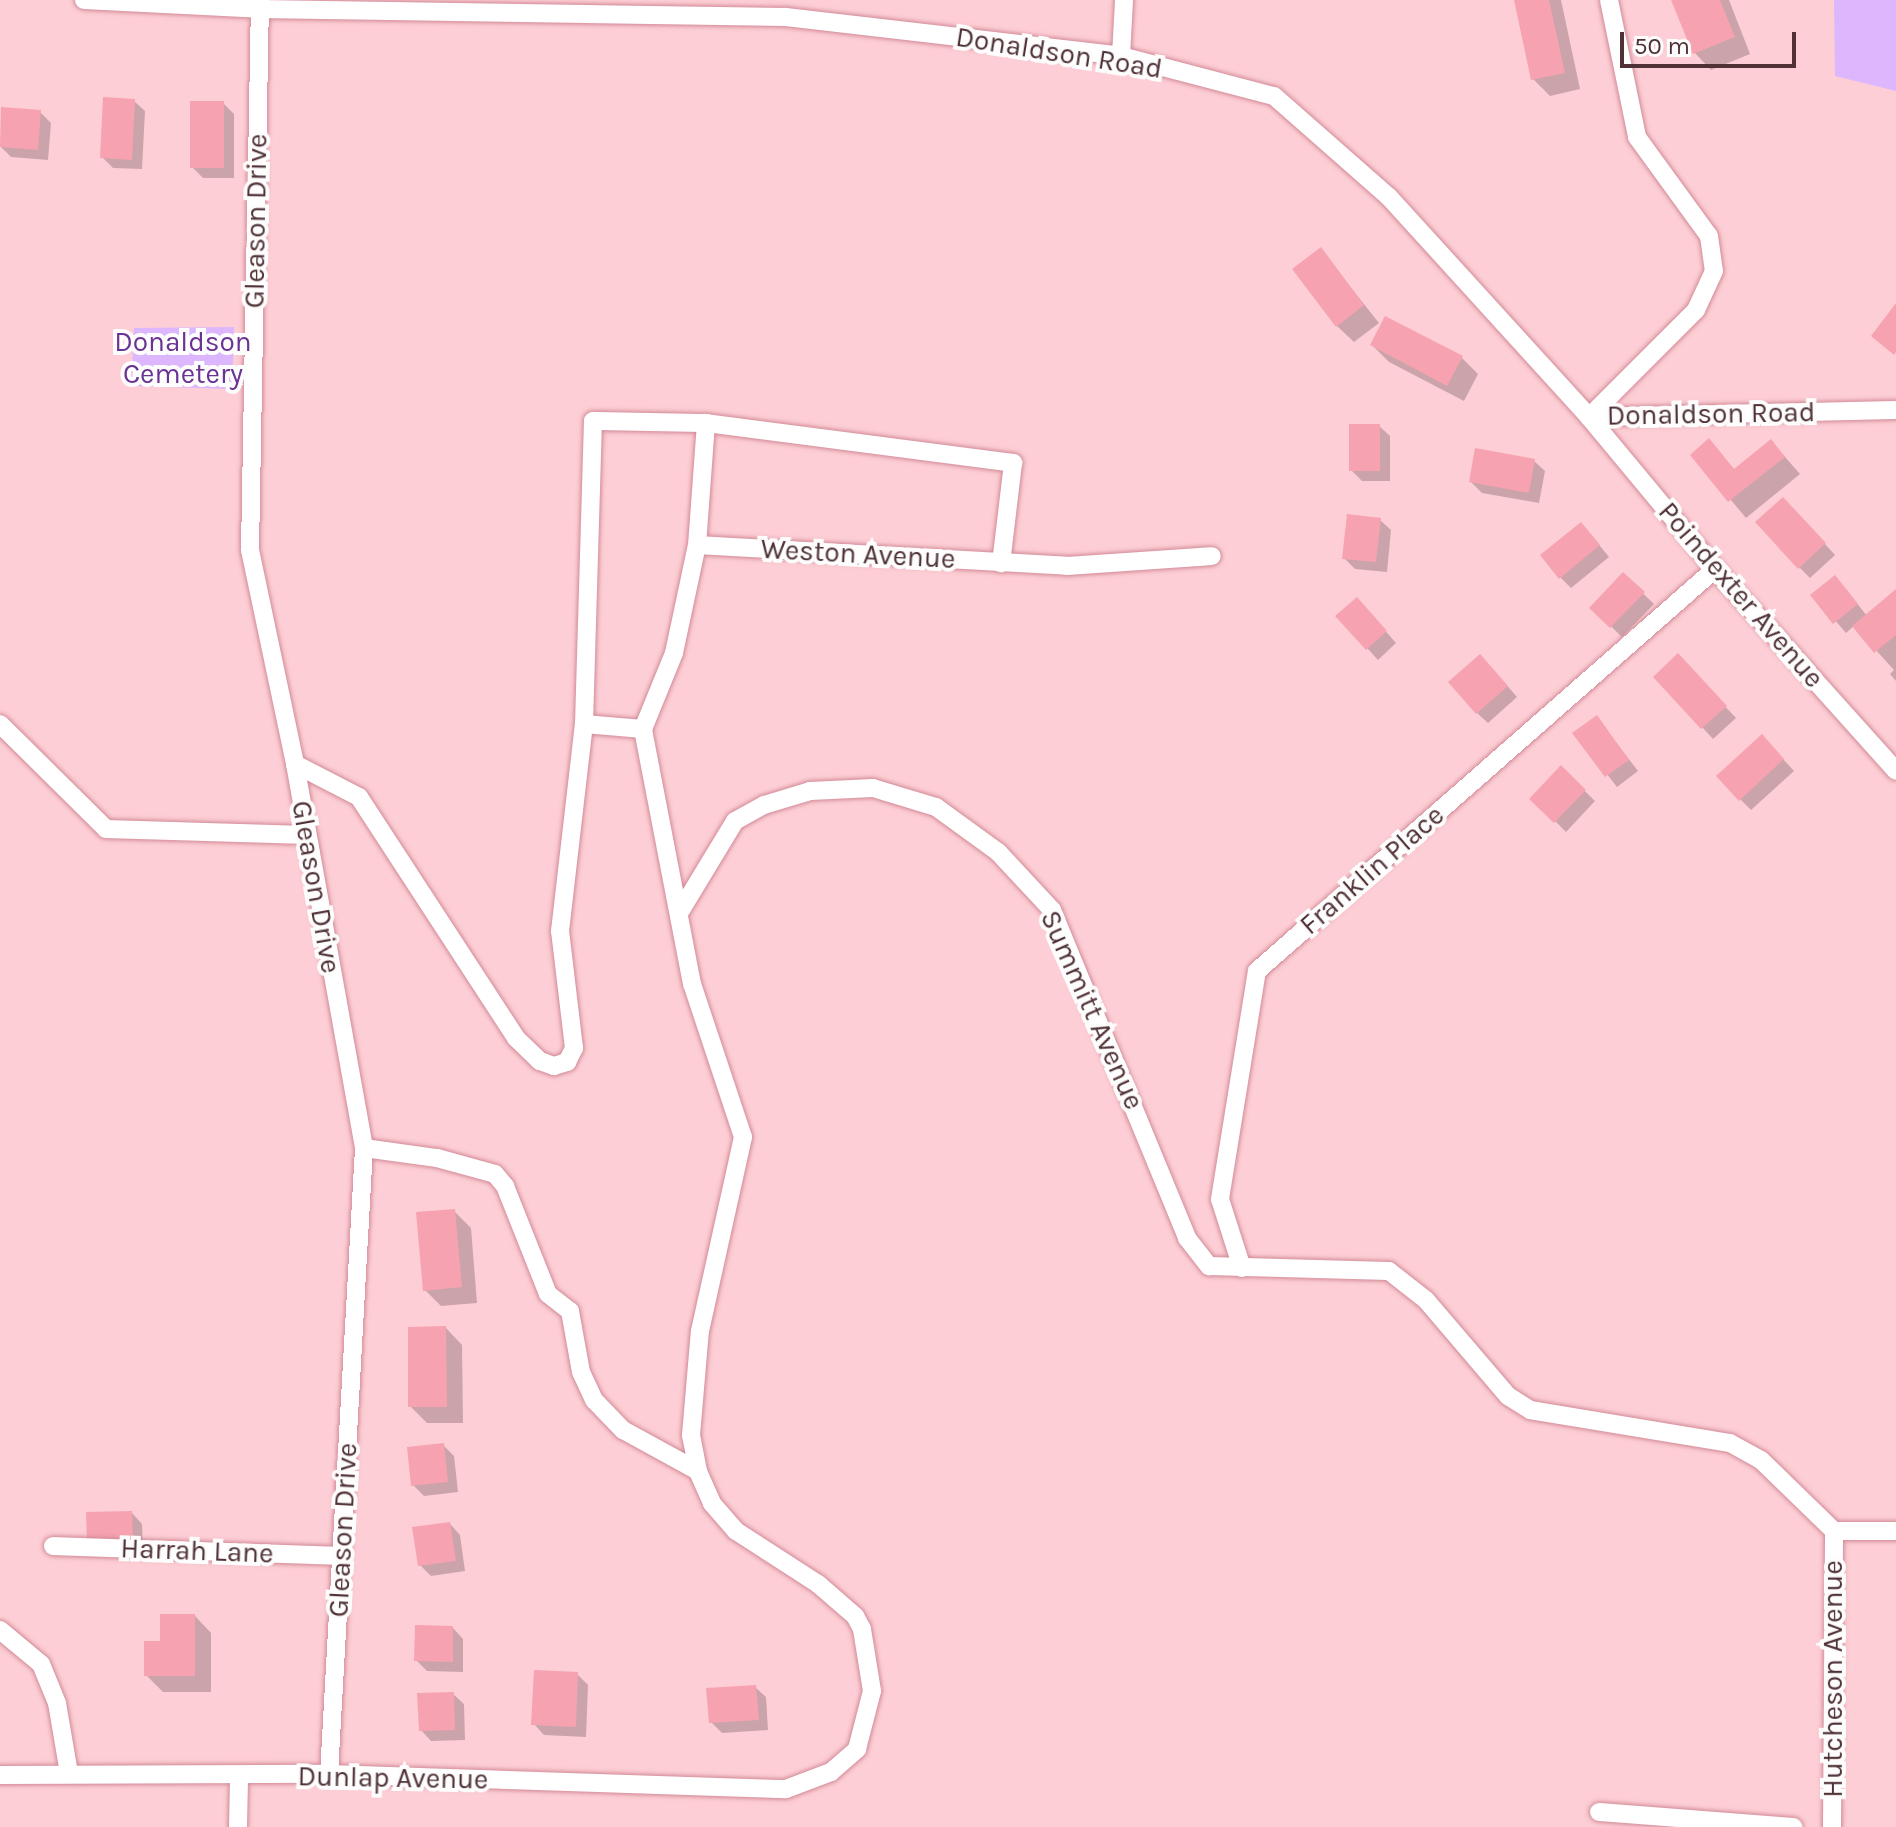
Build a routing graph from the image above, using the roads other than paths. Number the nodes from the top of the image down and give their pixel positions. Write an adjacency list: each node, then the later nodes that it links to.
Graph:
1 (84, 0): 4 (street, Donaldson Road)
2 (1124, 0): 6 (street)
3 (1609, 0): 8 (street)
4 (259, 4): 5 (street, Donaldson Road); 17 (street, Gleason Drive)
5 (786, 9): 6 (street, Donaldson Road)
6 (1121, 56): 8 (street, Donaldson Road)
7 (1896, 410): 8 (street, Donaldson Road)
8 (1589, 417): 13 (street, Poindexter Avenue)
9 (706, 423): 10 (street); 12 (street); 15 (street)
10 (697, 545): 12 (street, Weston Avenue); 16 (street)
11 (1212, 556): 12 (street, Weston Avenue)
12 (1001, 563)
13 (1715, 569): 18 (street, Poindexter Avenue); 22 (street, Franklin Place)
14 (0, 724): 19 (street)
15 (584, 724): 16 (street); 17 (street)
16 (643, 729): 20 (street)
17 (295, 764): 19 (street, Gleason Drive)
18 (1896, 771)
19 (306, 835): 21 (street, Gleason Drive)
20 (681, 910): 22 (street, Summitt Avenue); 23 (street)
21 (364, 1148): 23 (street); 27 (street, Gleason Drive)
22 (1242, 1268): 24 (street, Summitt Avenue)
23 (698, 1471): 30 (street, Dunlap Avenue)
24 (1834, 1531): 25 (street); 36 (street, Hutcheson Avenue)
25 (1896, 1531)
26 (53, 1546): 27 (street, Harrah Lane)
27 (341, 1556): 30 (street, Gleason Drive)
28 (0, 1630): 29 (street)
29 (69, 1773): 31 (street, Dunlap Avenue); 32 (street, Dunlap Avenue)
30 (329, 1774): 32 (street, Dunlap Avenue)
31 (0, 1775)
32 (239, 1778): 34 (street)
33 (1599, 1812): 35 (street)
34 (238, 1827)
35 (1793, 1827)
36 (1832, 1827)

